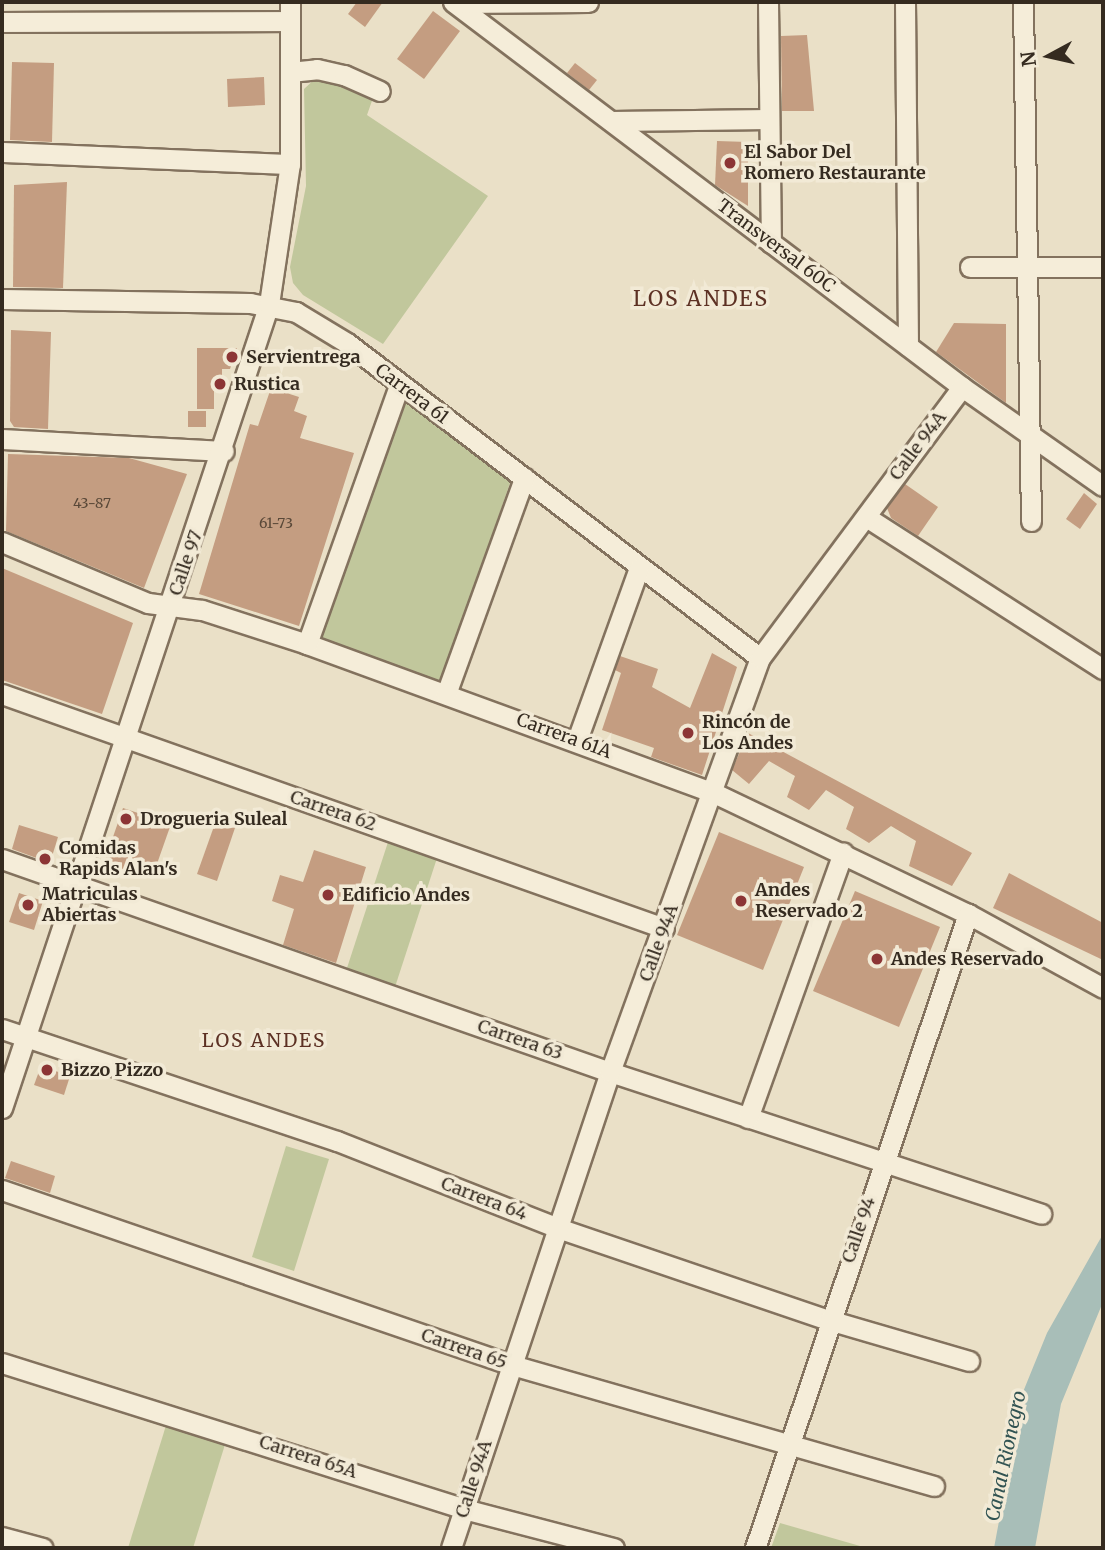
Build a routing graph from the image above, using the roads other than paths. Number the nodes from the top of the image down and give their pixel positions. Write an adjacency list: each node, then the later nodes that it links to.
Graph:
1 (589, 2): 5 (street)
2 (768, 2): 10 (street)
3 (905, 2): 20 (street)
4 (1023, 2): 15 (street)
5 (454, 3): 11 (street, Transversal 60C)
6 (290, 12): 7 (street); 8 (street, Calle 97)
7 (2, 22)
8 (290, 72): 9 (street); 13 (street, Calle 97)
9 (380, 91)
10 (769, 119): 11 (street); 14 (street)
11 (611, 121): 14 (street, Transversal 60C)
12 (2, 152): 13 (street)
13 (290, 164): 19 (street, Calle 97)
14 (771, 243): 20 (street, Transversal 60C)
15 (1030, 266): 16 (street); 17 (street); 23 (street)
16 (970, 267)
17 (1103, 267)
18 (2, 299): 19 (street, Carrera 61)
19 (269, 304): 21 (street, Carrera 61); 25 (street, Calle 97)
20 (908, 346): 22 (street, Transversal 60C)
21 (399, 385): 26 (street, Carrera 61); 33 (street)
22 (962, 387): 23 (street, Transversal 60C); 28 (street, Calle 94A)
23 (1032, 432): 27 (street, Transversal 60C); 29 (street)
24 (2, 439): 25 (street)
25 (224, 450): 32 (street, Calle 97)
26 (524, 478): 31 (street, Carrera 61); 37 (street)
27 (1103, 486)
28 (866, 517): 34 (street, Calle 94A); 35 (street)
29 (1031, 521)
30 (2, 542): 32 (street, Carrera 61A)
31 (639, 568): 34 (street, Carrera 61); 39 (street)
32 (171, 608): 33 (street, Carrera 61A); 38 (street, Calle 97)
33 (307, 644): 37 (street, Carrera 61A)
34 (760, 659): 40 (street, Calle 94A)
35 (1103, 669)
36 (2, 694): 38 (street, Carrera 62)
37 (446, 694): 39 (street, Carrera 61A)
38 (127, 738): 43 (street, Calle 97); 45 (street, Carrera 62)
39 (577, 740): 40 (street, Carrera 61A)
40 (714, 793): 41 (street, Carrera 61A); 45 (street, Calle 94A)
41 (843, 853): 44 (street, Carrera 61A); 51 (street)
42 (2, 859): 43 (street, Carrera 63)
43 (77, 886): 48 (street, Calle 97); 49 (street, Carrera 63)
44 (968, 914): 46 (street, Carrera 61A); 52 (street, Calle 94)
45 (664, 928): 49 (street, Calle 94A)
46 (1103, 988)
47 (2, 1029): 48 (street, Carrera 64)
48 (26, 1037): 50 (street, Calle 97); 55 (street, Carrera 64)
49 (610, 1072): 51 (street, Carrera 63); 55 (street, Calle 94A)
50 (2, 1108)
51 (748, 1118): 52 (street, Carrera 63)
52 (883, 1161): 54 (street, Carrera 63); 56 (street, Calle 94)
53 (2, 1190): 59 (street, Carrera 65)
54 (1041, 1214)
55 (558, 1228): 56 (street, Carrera 64); 59 (street, Calle 94A)
56 (829, 1320): 57 (street, Carrera 64); 60 (street, Calle 94)
57 (969, 1361)
58 (2, 1363): 62 (street, Carrera 65A)
59 (512, 1366): 60 (street, Carrera 65); 62 (street, Calle 94A)
60 (789, 1446): 61 (street, Carrera 65); 67 (street, Calle 94)
61 (934, 1486)
62 (464, 1508): 65 (street, Calle 94A); 66 (street, Carrera 65A)
63 (2, 1537): 64 (street)
64 (43, 1548)
65 (451, 1548)
66 (614, 1548)
67 (755, 1548)

